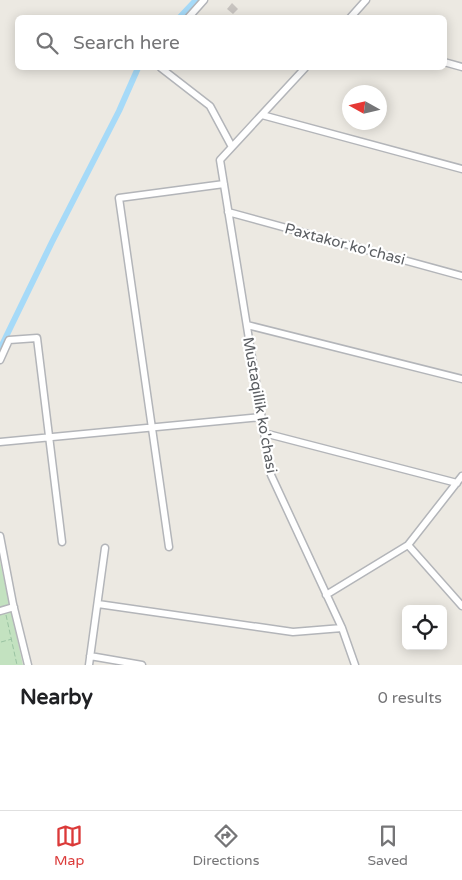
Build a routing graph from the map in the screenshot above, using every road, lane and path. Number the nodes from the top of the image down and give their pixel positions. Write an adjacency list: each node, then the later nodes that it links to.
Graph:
1 (204, 0): 3 (street)
2 (366, 0): 4 (street)
3 (191, 15)
4 (353, 15)
5 (447, 63): 6 (street)
6 (462, 67)
7 (165, 70): 10 (street)
8 (303, 70): 9 (street)
9 (262, 115): 10 (street); 11 (street)
10 (232, 147): 12 (street, Mustaqillik ko'chasi)
11 (462, 169)
12 (224, 184): 13 (street, Mustaqillik ko'chasi); 19 (street)
13 (228, 212): 14 (street, Paxtakor ko'chasi); 15 (street, Mustaqillik ko'chasi)
14 (462, 276)
15 (247, 325): 17 (street); 18 (street, Mustaqillik ko'chasi)
16 (0, 360): 21 (street)
17 (462, 379)
18 (261, 417): 19 (street); 20 (street, Mustaqillik ko'chasi)
19 (151, 427): 21 (street); 28 (street)
20 (264, 433): 24 (street); 30 (street, Mustaqillik ko'chasi)
21 (50, 437): 22 (street); 26 (street)
22 (0, 442)
23 (462, 476): 24 (street)
24 (456, 483): 27 (street)
25 (0, 536): 33 (street)
26 (62, 542)
27 (408, 544): 30 (street); 32 (street)
28 (169, 547)
29 (105, 548): 31 (street)
30 (326, 595): 35 (street, Mustaqillik ko'chasi)
31 (98, 604): 35 (street); 39 (street)
32 (462, 606)
33 (14, 607): 34 (street); 41 (street)
34 (2, 610): 37 (path)
35 (342, 628): 44 (street, Mustaqillik ko'chasi)
36 (0, 637): 38 (path)
37 (12, 639): 38 (path); 40 (path)
38 (0, 642)
39 (90, 656): 42 (street); 43 (street)
40 (17, 665)
41 (28, 665)
42 (89, 665)
43 (142, 665)
44 (355, 665)

